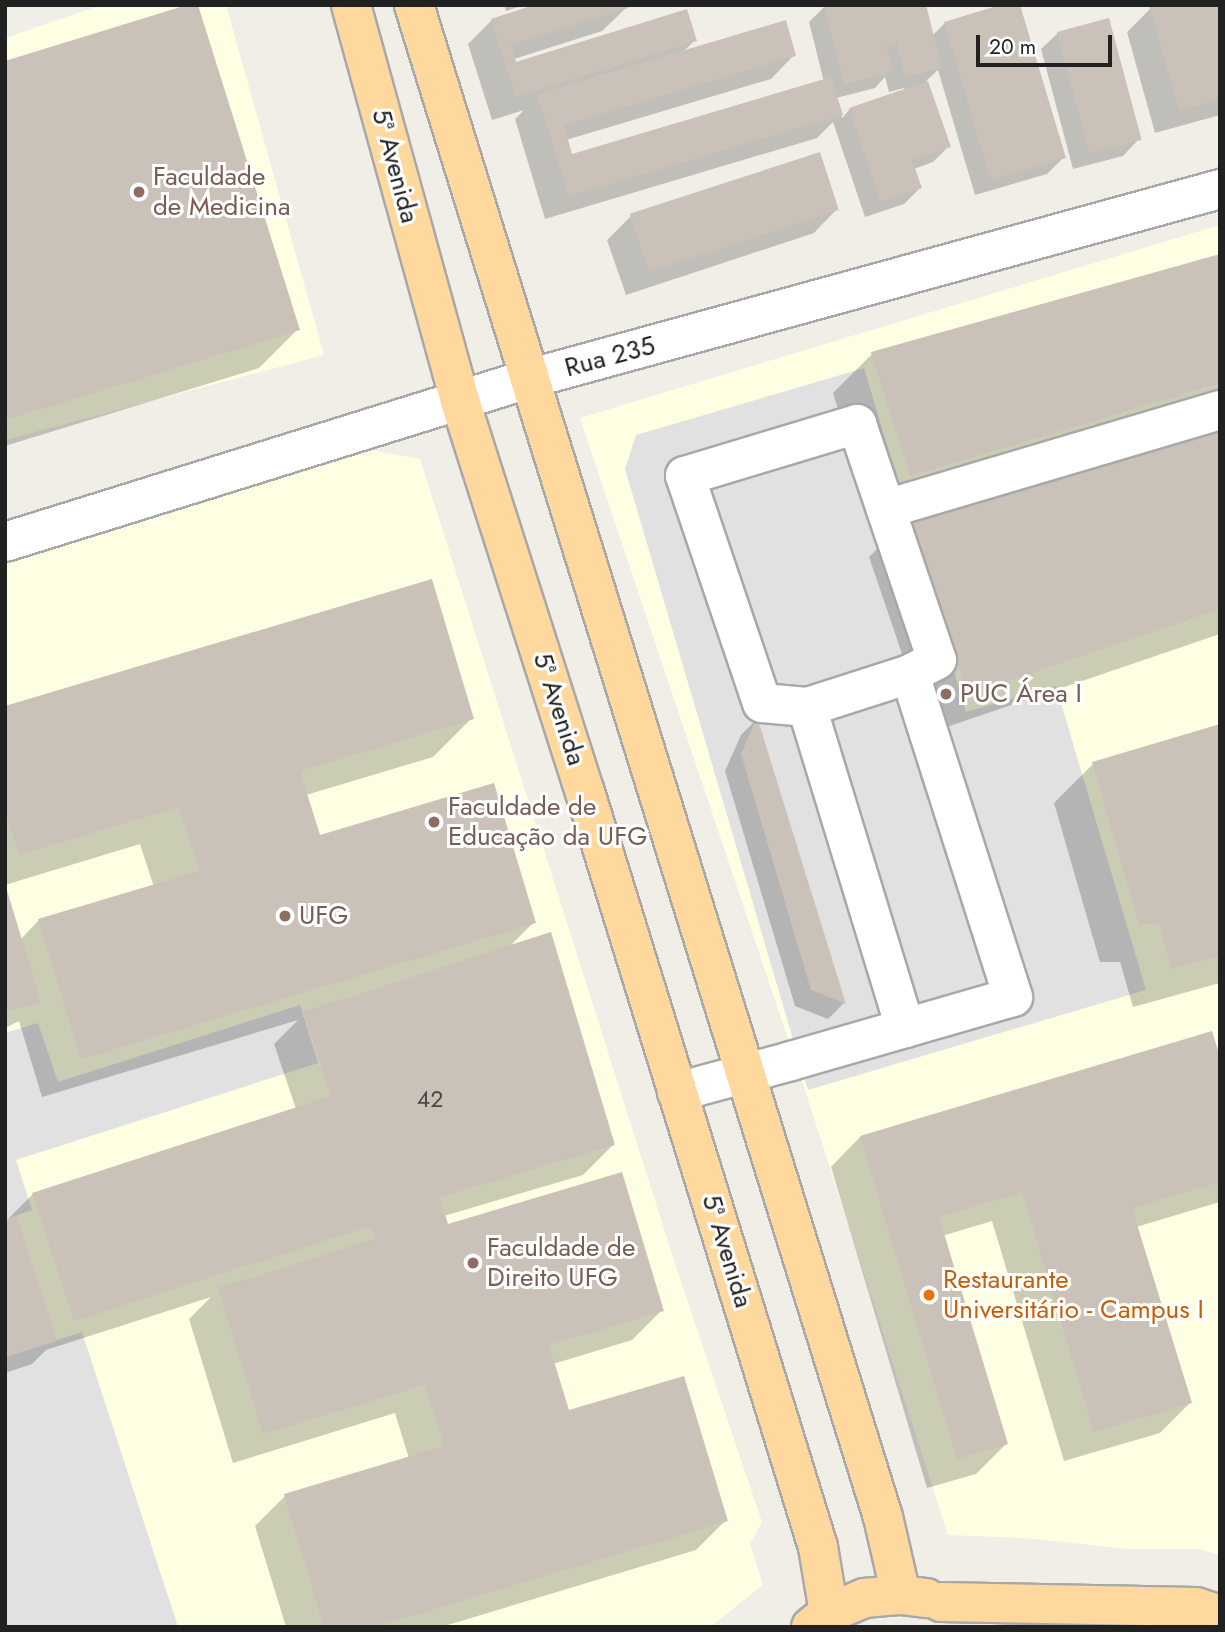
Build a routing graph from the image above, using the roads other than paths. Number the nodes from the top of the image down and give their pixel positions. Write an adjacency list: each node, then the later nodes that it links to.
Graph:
1 (351, 5): 5 (main road, 5ª Avenida)
2 (414, 5): 4 (main road)
3 (1220, 189): 4 (street, Rua 235)
4 (528, 379): 5 (street, Rua 235); 12 (main road)
5 (460, 401): 8 (street, Rua 235); 13 (main road, 5ª Avenida)
6 (1220, 410): 7 (street)
7 (886, 509): 9 (street); 10 (street)
8 (5, 542)
9 (910, 674): 10 (street); 11 (street)
10 (807, 707): 11 (street)
11 (905, 1028): 12 (street)
12 (745, 1073): 13 (street); 14 (main road)
13 (677, 1092): 17 (main road, 5ª Avenida)
14 (901, 1595): 15 (main road); 17 (main road)
15 (941, 1602): 16 (main road); 18 (main road)
16 (1220, 1615)
17 (820, 1620)
18 (981, 1627)

